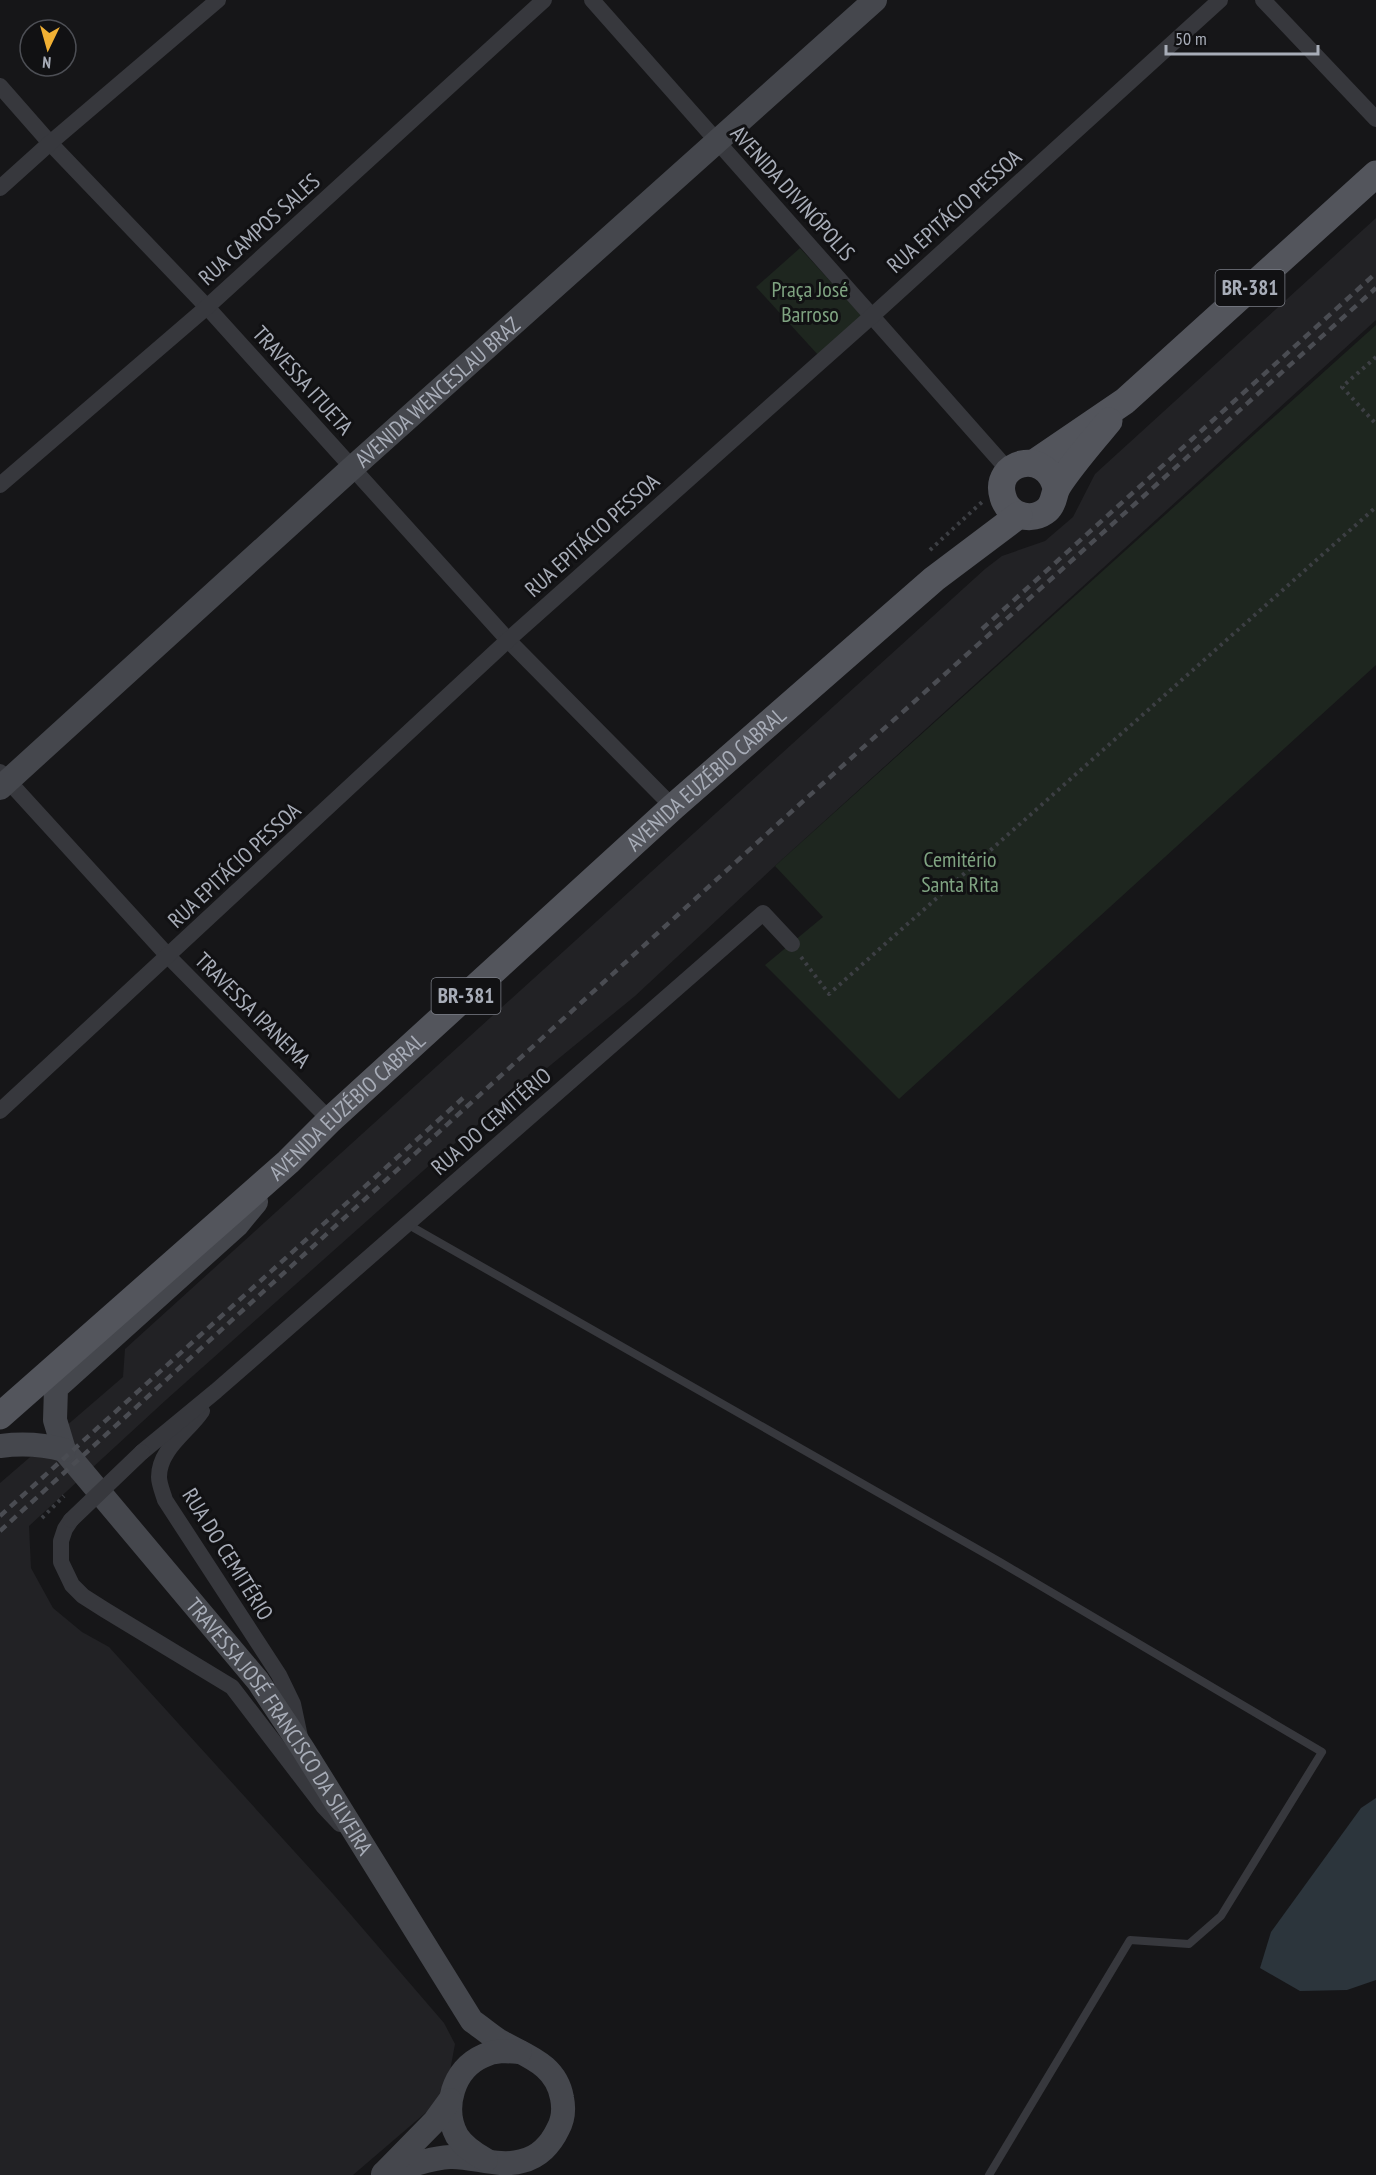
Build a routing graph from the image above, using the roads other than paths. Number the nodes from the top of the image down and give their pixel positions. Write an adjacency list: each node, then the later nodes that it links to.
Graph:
1 (218, 0): 10 (street)
2 (544, 0): 13 (street, RUA CAMPOS SALES)
3 (591, 0): 9 (street, AVENIDA DIVINÓPOLIS)
4 (875, 0): 9 (street, AVENIDA WENCESLAU BRAZ)
5 (1220, 0): 14 (street, RUA EPITÁCIO PESSOA)
6 (1263, 0): 8 (street)
7 (0, 86): 10 (street, TRAVESSA ITUETA)
8 (1376, 119)
9 (716, 142): 14 (street, AVENIDA DIVINÓPOLIS); 16 (street, AVENIDA WENCESLAU BRAZ)
10 (50, 143): 12 (street); 13 (street, TRAVESSA ITUETA)
11 (1376, 174): 15 (main road, AVENIDA EUZÉBIO CABRAL / BR-381)
12 (0, 188)
13 (207, 307): 16 (street, TRAVESSA ITUETA); 17 (street, RUA CAMPOS SALES)
14 (873, 315): 18 (street, AVENIDA DIVINÓPOLIS); 20 (street, RUA EPITÁCIO PESSOA)
15 (1125, 401): 18 (main road, AVENIDA EUZÉBIO CABRAL / BR-381); 19 (main road, AVENIDA EUZÉBIO CABRAL / BR-381)
16 (351, 469): 20 (street, TRAVESSA ITUETA); 21 (street, AVENIDA WENCESLAU BRAZ)
17 (0, 485)
18 (1016, 486): 19 (main road); 19 (main road, AVENIDA EUZÉBIO CABRAL / BR-381); 22 (main road, AVENIDA EUZÉBIO CABRAL / BR-381)
19 (1056, 488)
20 (508, 640): 22 (street, TRAVESSA ITUETA); 24 (street, RUA EPITÁCIO PESSOA)
21 (3, 780): 24 (street, TRAVESSA IPANEMA)
22 (673, 807): 26 (main road, AVENIDA EUZÉBIO CABRAL / BR-381)
23 (792, 944): 28 (street, RUA DO CEMITÉRIO)
24 (169, 957): 25 (street, RUA EPITÁCIO PESSOA); 26 (street, TRAVESSA IPANEMA)
25 (0, 1112)
26 (330, 1120): 27 (main road, AVENIDA EUZÉBIO CABRAL / BR-381)
27 (288, 1162): 30 (main road, AVENIDA EUZÉBIO CABRAL / BR-381); 32 (street, TRAVESSA JOSÉ FRANCISCO DA SILVEIRA)
28 (407, 1224): 29 (street, RUA DO CEMITÉRIO); 40 (lane)
29 (216, 1391): 33 (street, RUA DO CEMITÉRIO); 34 (street, RUA DO CEMITÉRIO, bridge)
30 (0, 1416)
31 (0, 1446): 32 (street)
32 (64, 1450): 33 (street, TRAVESSA JOSÉ FRANCISCO DA SILVEIRA)
33 (303, 1749): 34 (street, TRAVESSA JOSÉ FRANCISCO DA SILVEIRA)
34 (368, 1854): 35 (street, TRAVESSA JOSÉ FRANCISCO DA SILVEIRA)
35 (472, 2021): 36 (street, TRAVESSA JOSÉ FRANCISCO DA SILVEIRA); 37 (street, TRAVESSA JOSÉ FRANCISCO DA SILVEIRA)
36 (520, 2052): 37 (street, TRAVESSA JOSÉ FRANCISCO DA SILVEIRA); 38 (street, TRAVESSA JOSÉ FRANCISCO DA SILVEIRA)
37 (453, 2091): 38 (street); 39 (street, TRAVESSA JOSÉ FRANCISCO DA SILVEIRA)
38 (486, 2160): 39 (street, TRAVESSA JOSÉ FRANCISCO DA SILVEIRA)
39 (383, 2174)
40 (988, 2175)

